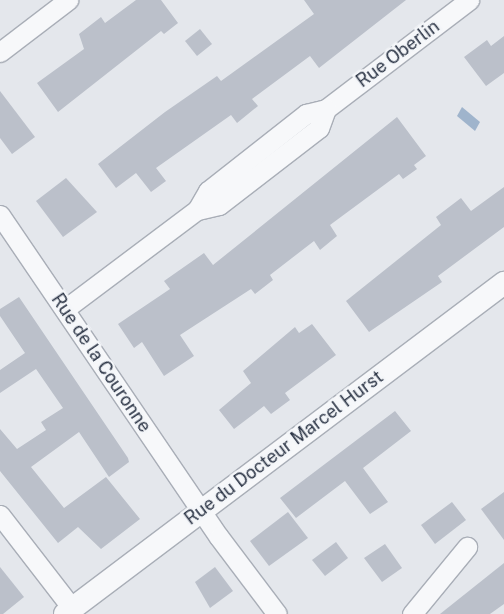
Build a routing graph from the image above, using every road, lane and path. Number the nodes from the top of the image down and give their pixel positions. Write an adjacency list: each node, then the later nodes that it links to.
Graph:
1 (68, 0): 3 (street)
2 (469, 0): 6 (street, Rue Oberlin)
3 (0, 52)
4 (0, 215): 6 (street, Rue de la Couronne)
5 (504, 283): 7 (street, Rue du Docteur Marcel Hurst)
6 (65, 309): 7 (street, Rue de la Couronne)
7 (201, 511): 10 (street, Rue du Docteur Marcel Hurst); 11 (street, Rue de la Couronne)
8 (0, 515): 10 (street)
9 (467, 547): 12 (street)
10 (69, 611)
11 (277, 614)
12 (412, 614)

